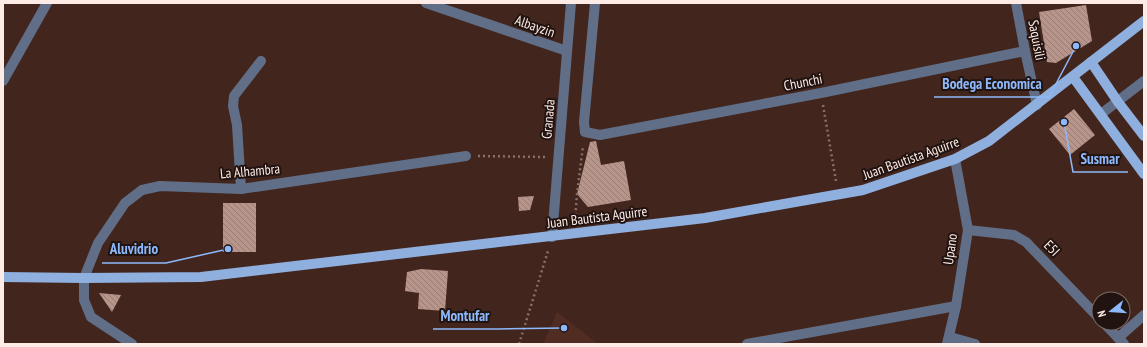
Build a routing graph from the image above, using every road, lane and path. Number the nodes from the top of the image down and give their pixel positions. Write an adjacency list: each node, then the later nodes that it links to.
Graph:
1 (47, 3): 12 (street)
2 (426, 3): 7 (street, Albayzin)
3 (571, 3): 7 (street, Granada)
4 (595, 3): 18 (street)
5 (1016, 3): 8 (street, Saquisili)
6 (1144, 22): 10 (main road, Juan Bautista Aguirre)
7 (567, 51): 21 (street, Granada)
8 (1025, 51): 14 (street, Chunchi); 16 (street, Saquisili)
9 (261, 61): 24 (street)
10 (1091, 62): 11 (main road, Juan Bautista Aguirre); 15 (main road)
11 (1073, 77): 16 (main road, Juan Bautista Aguirre); 17 (main road)
12 (3, 81)
13 (1144, 81): 15 (street)
14 (821, 93): 18 (street, Chunchi); 25 (path)
15 (1118, 102): 17 (street); 19 (main road)
16 (1037, 105): 22 (main road, Juan Bautista Aguirre)
17 (1101, 114): 23 (main road)
18 (586, 132): 27 (path)
19 (1144, 136)
20 (466, 156): 21 (path); 24 (street, La Alhambra)
21 (559, 157): 28 (street, Granada)
22 (955, 159): 25 (main road, Juan Bautista Aguirre); 26 (street, Upano)
23 (1144, 174)
24 (242, 189): 30 (street, La Alhambra)
25 (838, 195): 27 (main road, Juan Bautista Aguirre)
26 (968, 230): 31 (street, Upano); 32 (street, E5I)
27 (574, 234): 28 (main road, Juan Bautista Aguirre)
28 (552, 237): 30 (main road, Juan Bautista Aguirre); 38 (path)
29 (3, 277): 30 (main road, Juan Bautista Aguirre)
30 (84, 278): 37 (street)
31 (956, 306): 35 (street, Upano); 39 (street)
32 (1091, 310)
33 (1144, 315): 36 (street)
34 (1112, 331): 36 (street)
35 (949, 340): 40 (street)
36 (1121, 341)
37 (132, 344)
38 (519, 344)
39 (747, 344)
40 (975, 344)

